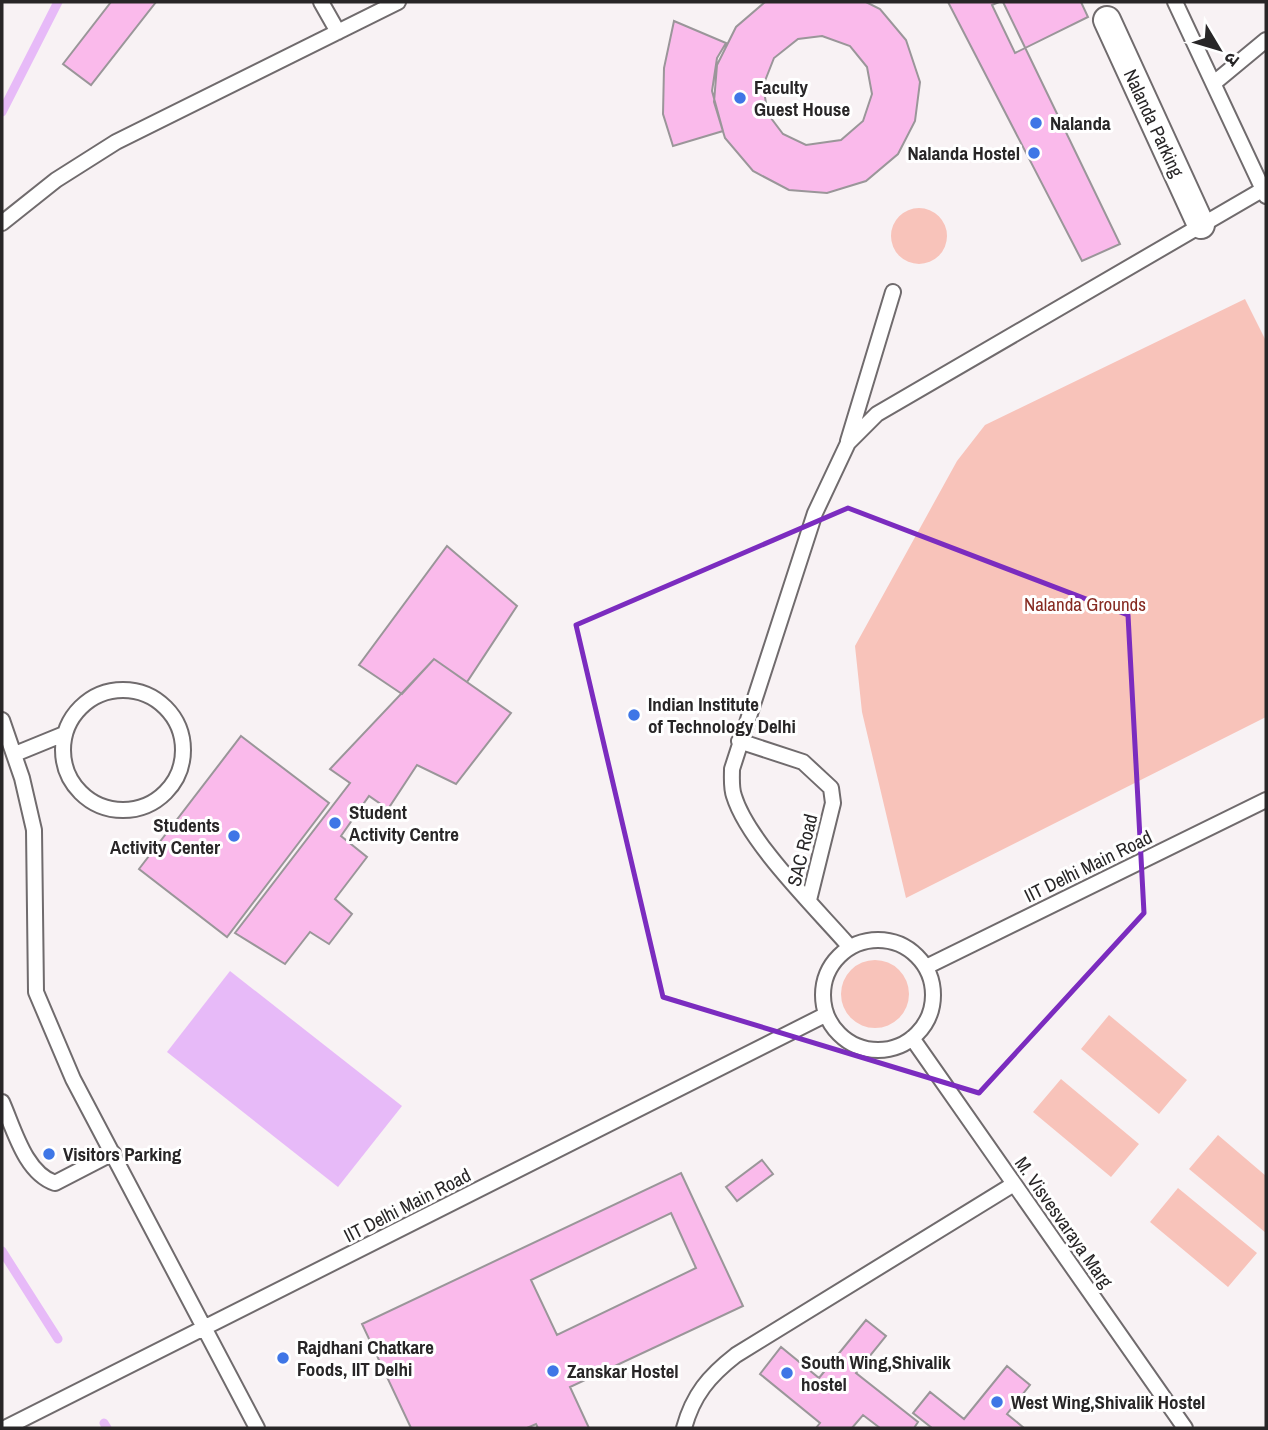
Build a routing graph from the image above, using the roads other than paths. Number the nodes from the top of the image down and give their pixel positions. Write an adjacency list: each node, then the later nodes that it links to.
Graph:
1 (321, 2): 5 (lane)
2 (398, 2): 5 (lane)
3 (1175, 2): 7 (lane)
4 (1107, 20): 10 (street, Nalanda Parking)
5 (338, 32): 9 (lane)
6 (1266, 40): 7 (lane)
7 (1214, 83): 8 (lane)
8 (1264, 194): 10 (lane)
9 (2, 223)
10 (1201, 225): 12 (lane)
11 (893, 292): 12 (lane)
12 (848, 443): 15 (lane)
13 (2, 720): 16 (lane)
14 (64, 734): 14 (lane); 16 (lane)
15 (739, 741): 18 (lane); 18 (lane, SAC Road)
16 (15, 754): 24 (lane)
17 (1266, 800): 20 (lane, IIT Delhi Main Road)
18 (809, 900): 19 (lane)
19 (849, 946): 20 (lane); 21 (lane)
20 (926, 967): 22 (lane)
21 (825, 1015): 22 (lane); 26 (lane, IIT Delhi Main Road)
22 (912, 1038): 25 (lane, M. Visvesvaraya Marg)
23 (2, 1102): 24 (lane)
24 (113, 1153): 26 (lane)
25 (1014, 1184): 27 (lane, M. Visvesvaraya Marg); 30 (lane)
26 (202, 1329): 28 (lane, IIT Delhi Main Road); 29 (lane)
27 (1182, 1427)
28 (5, 1428)
29 (257, 1428)
30 (684, 1428)

